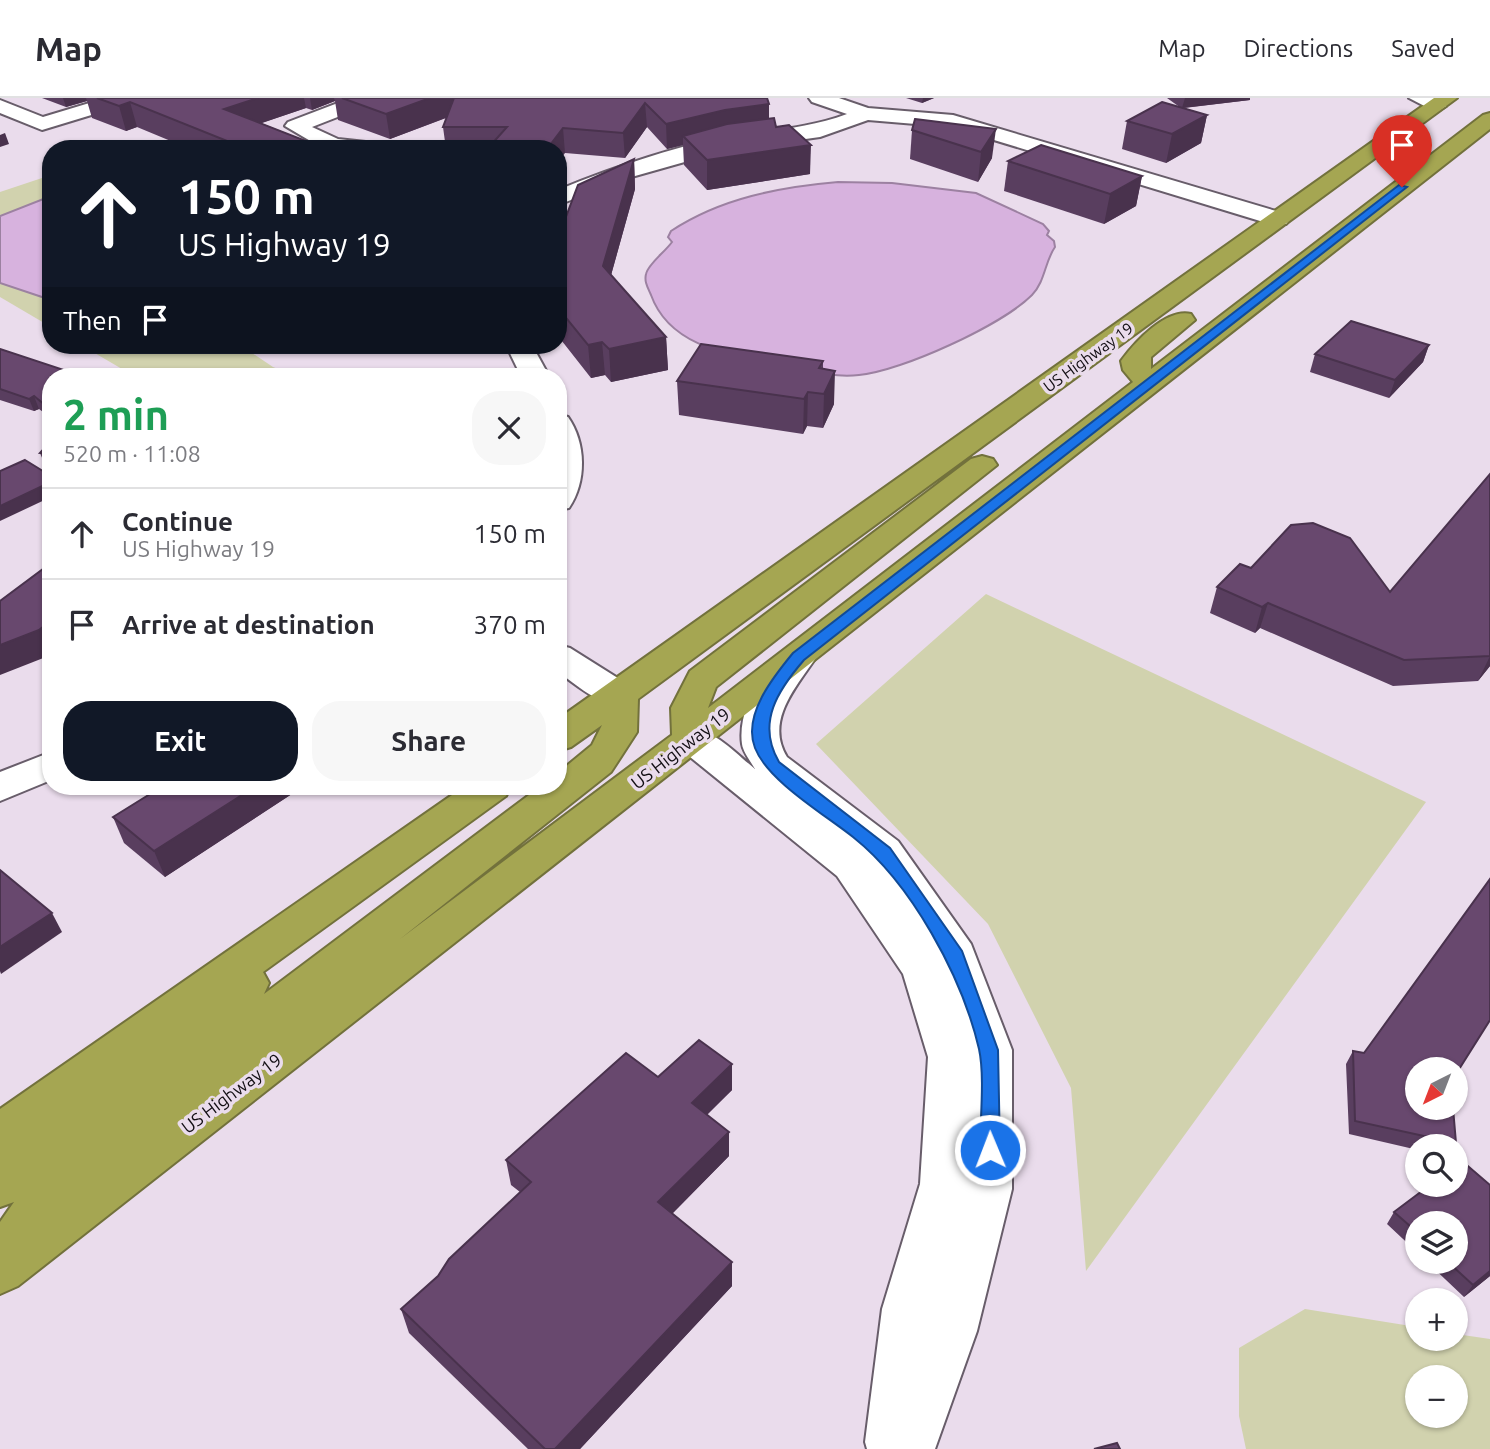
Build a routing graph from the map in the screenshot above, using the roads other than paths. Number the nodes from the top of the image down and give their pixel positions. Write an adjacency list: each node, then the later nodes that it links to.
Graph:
1 (127, 98): 5 (street)
2 (369, 98): 8 (street)
3 (819, 98): 6 (street)
4 (1438, 100): 9 (highway, US Highway 19); 12 (highway)
5 (0, 106)
6 (866, 114): 10 (street); 11 (street)
7 (1490, 119): 12 (highway, US Highway 19)
8 (322, 140)
9 (1320, 191): 11 (highway, US Highway 19); 14 (highway)
10 (567, 194)
11 (1278, 219): 13 (highway, US Highway 19)
12 (1358, 220): 14 (highway, US Highway 19)
13 (1079, 364): 19 (highway, US Highway 19); 21 (highway)
14 (1150, 384): 17 (highway, US Highway 19)
15 (567, 454): 16 (street)
16 (567, 485)
17 (799, 656): 21 (highway, US Highway 19); 33 (street)
18 (567, 662): 19 (street)
19 (619, 695): 20 (highway, US Highway 19); 23 (highway)
20 (567, 732)
21 (692, 739): 31 (highway, US Highway 19); 32 (street)
22 (42, 769): 24 (street)
23 (567, 786)
24 (0, 787)
25 (479, 795): 27 (highway)
26 (556, 795): 30 (highway)
27 (319, 909): 28 (highway); 29 (highway)
28 (0, 1136)
29 (0, 1185)
30 (0, 1253)
31 (0, 1269)
32 (892, 1449)
33 (906, 1449)

